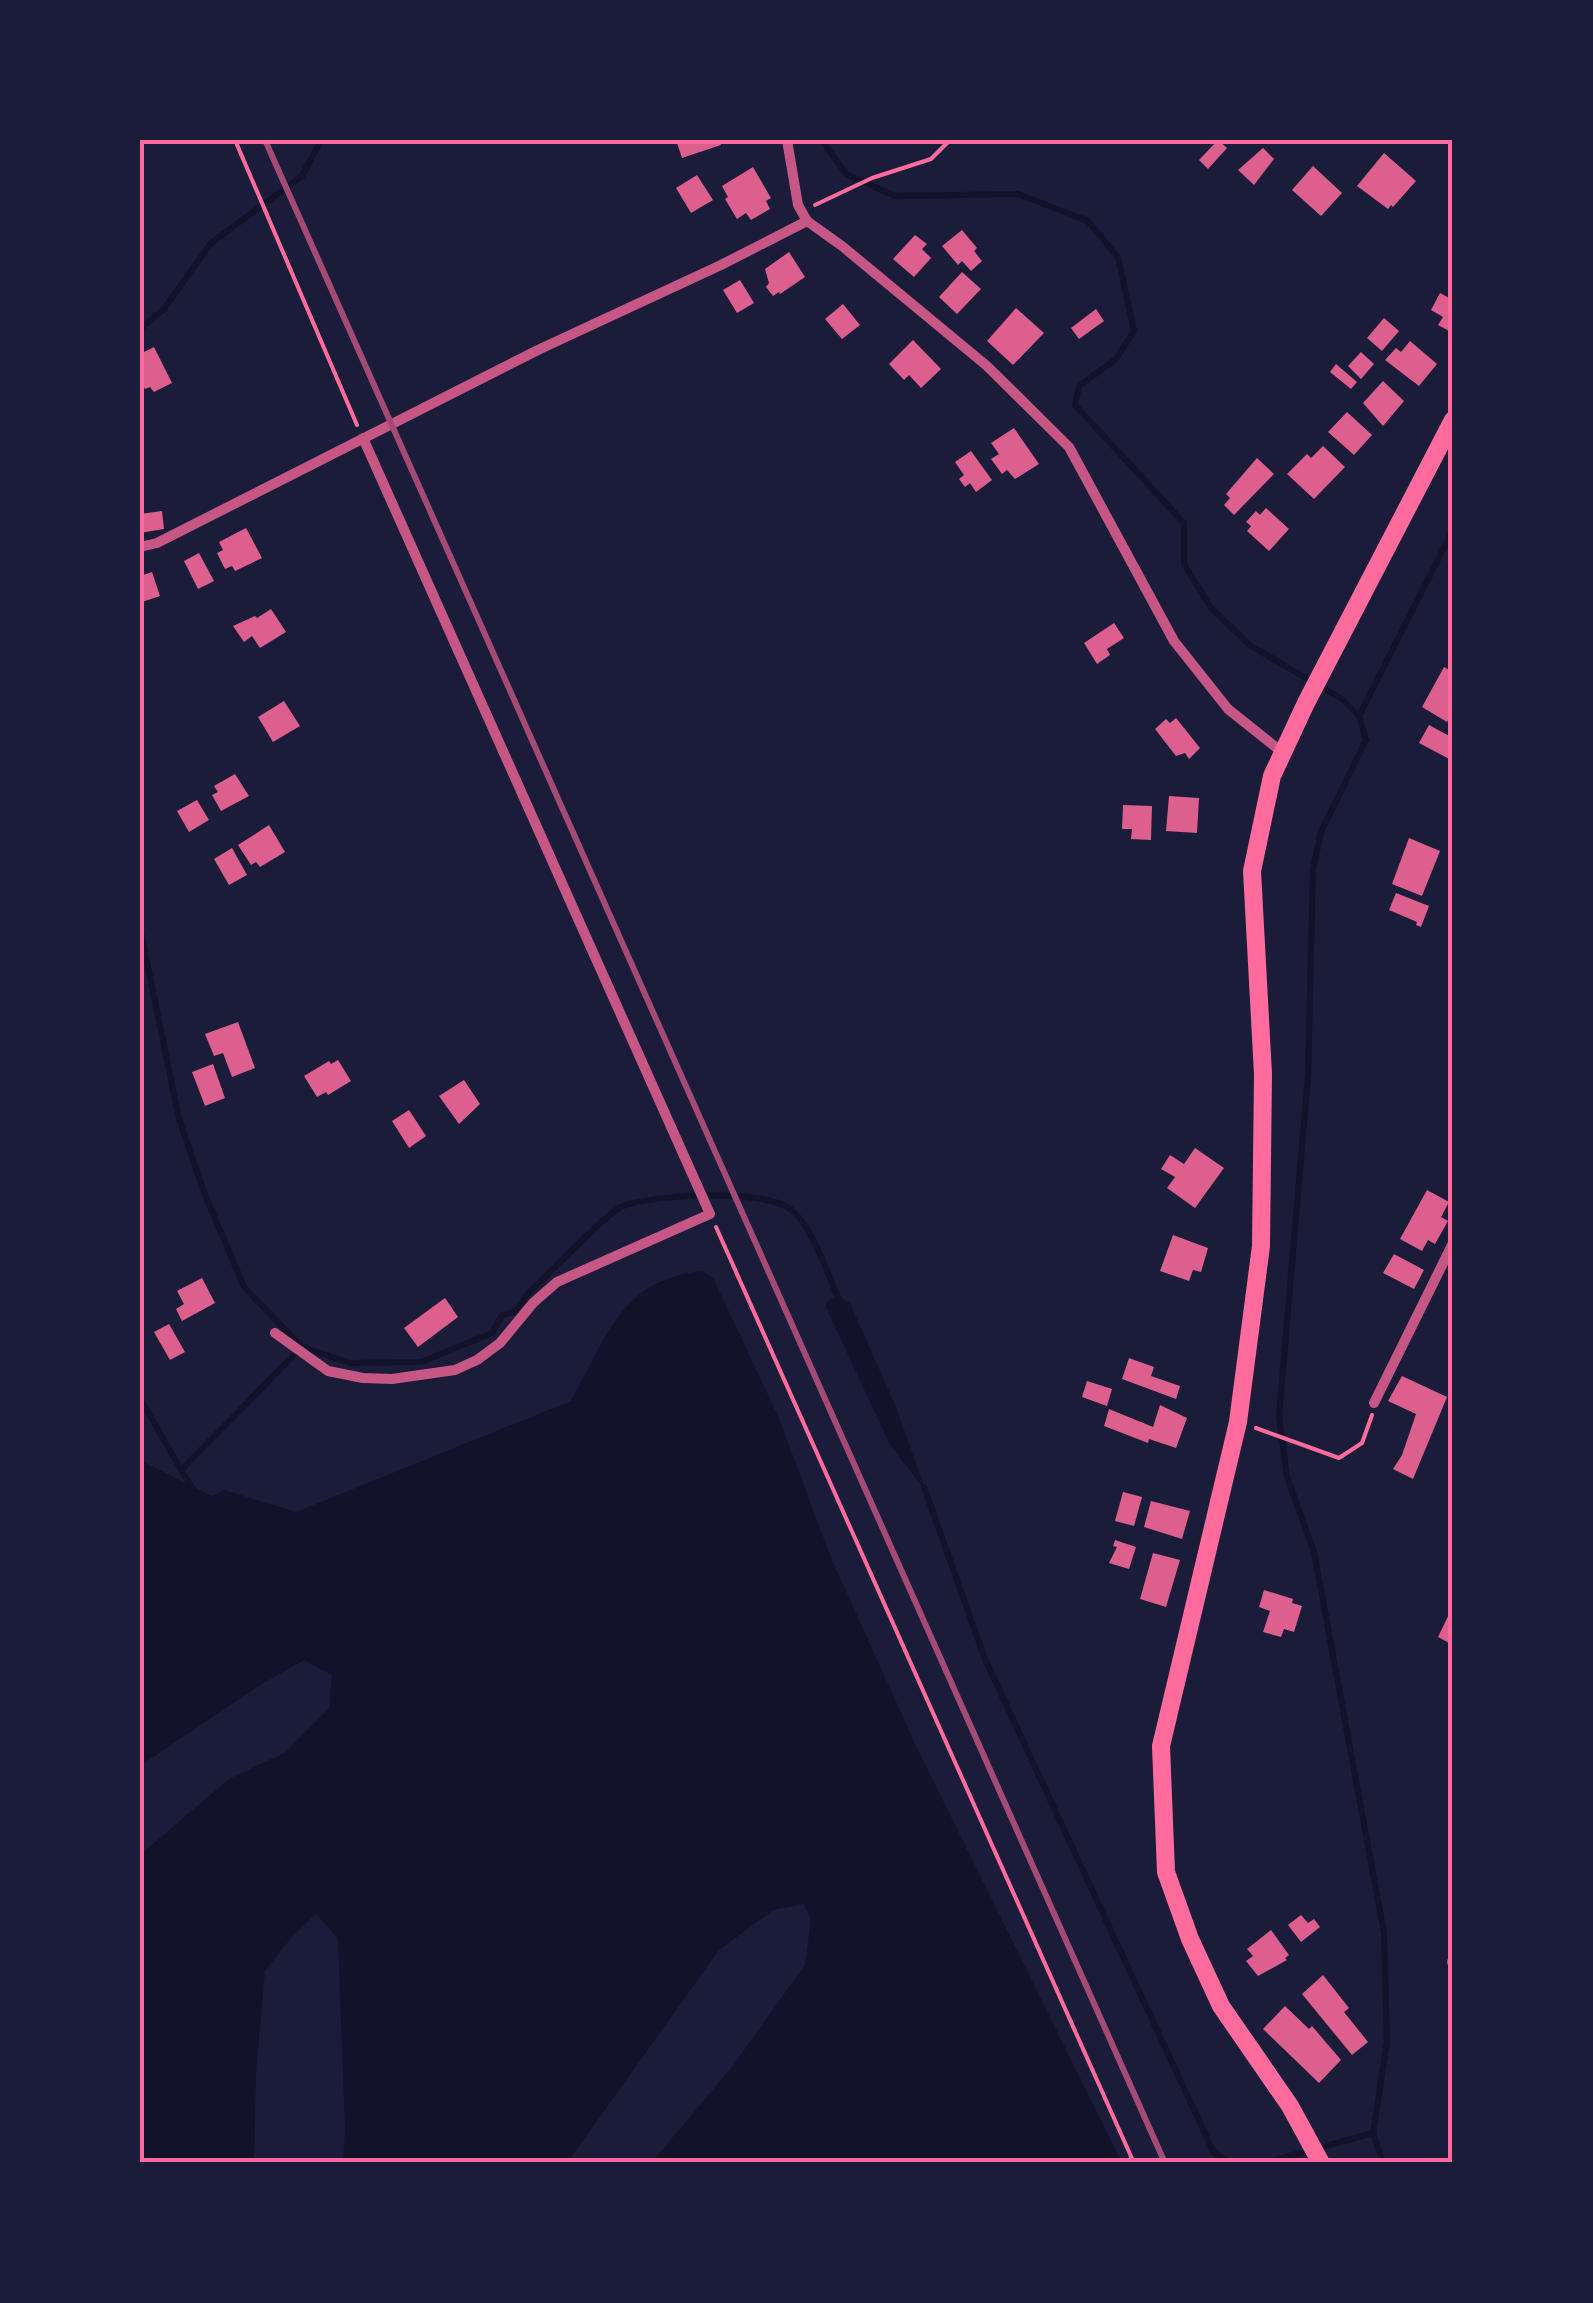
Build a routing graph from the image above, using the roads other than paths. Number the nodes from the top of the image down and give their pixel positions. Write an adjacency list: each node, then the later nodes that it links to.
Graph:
1 (788, 140): 2 (street)
2 (807, 221): 4 (street); 6 (street)
3 (1453, 420): 6 (main road)
4 (363, 438): 5 (street); 8 (street)
5 (140, 547)
6 (1283, 753): 10 (main road)
7 (1453, 1242): 9 (street)
8 (274, 1333)
9 (1374, 1403)
10 (1321, 2163)

